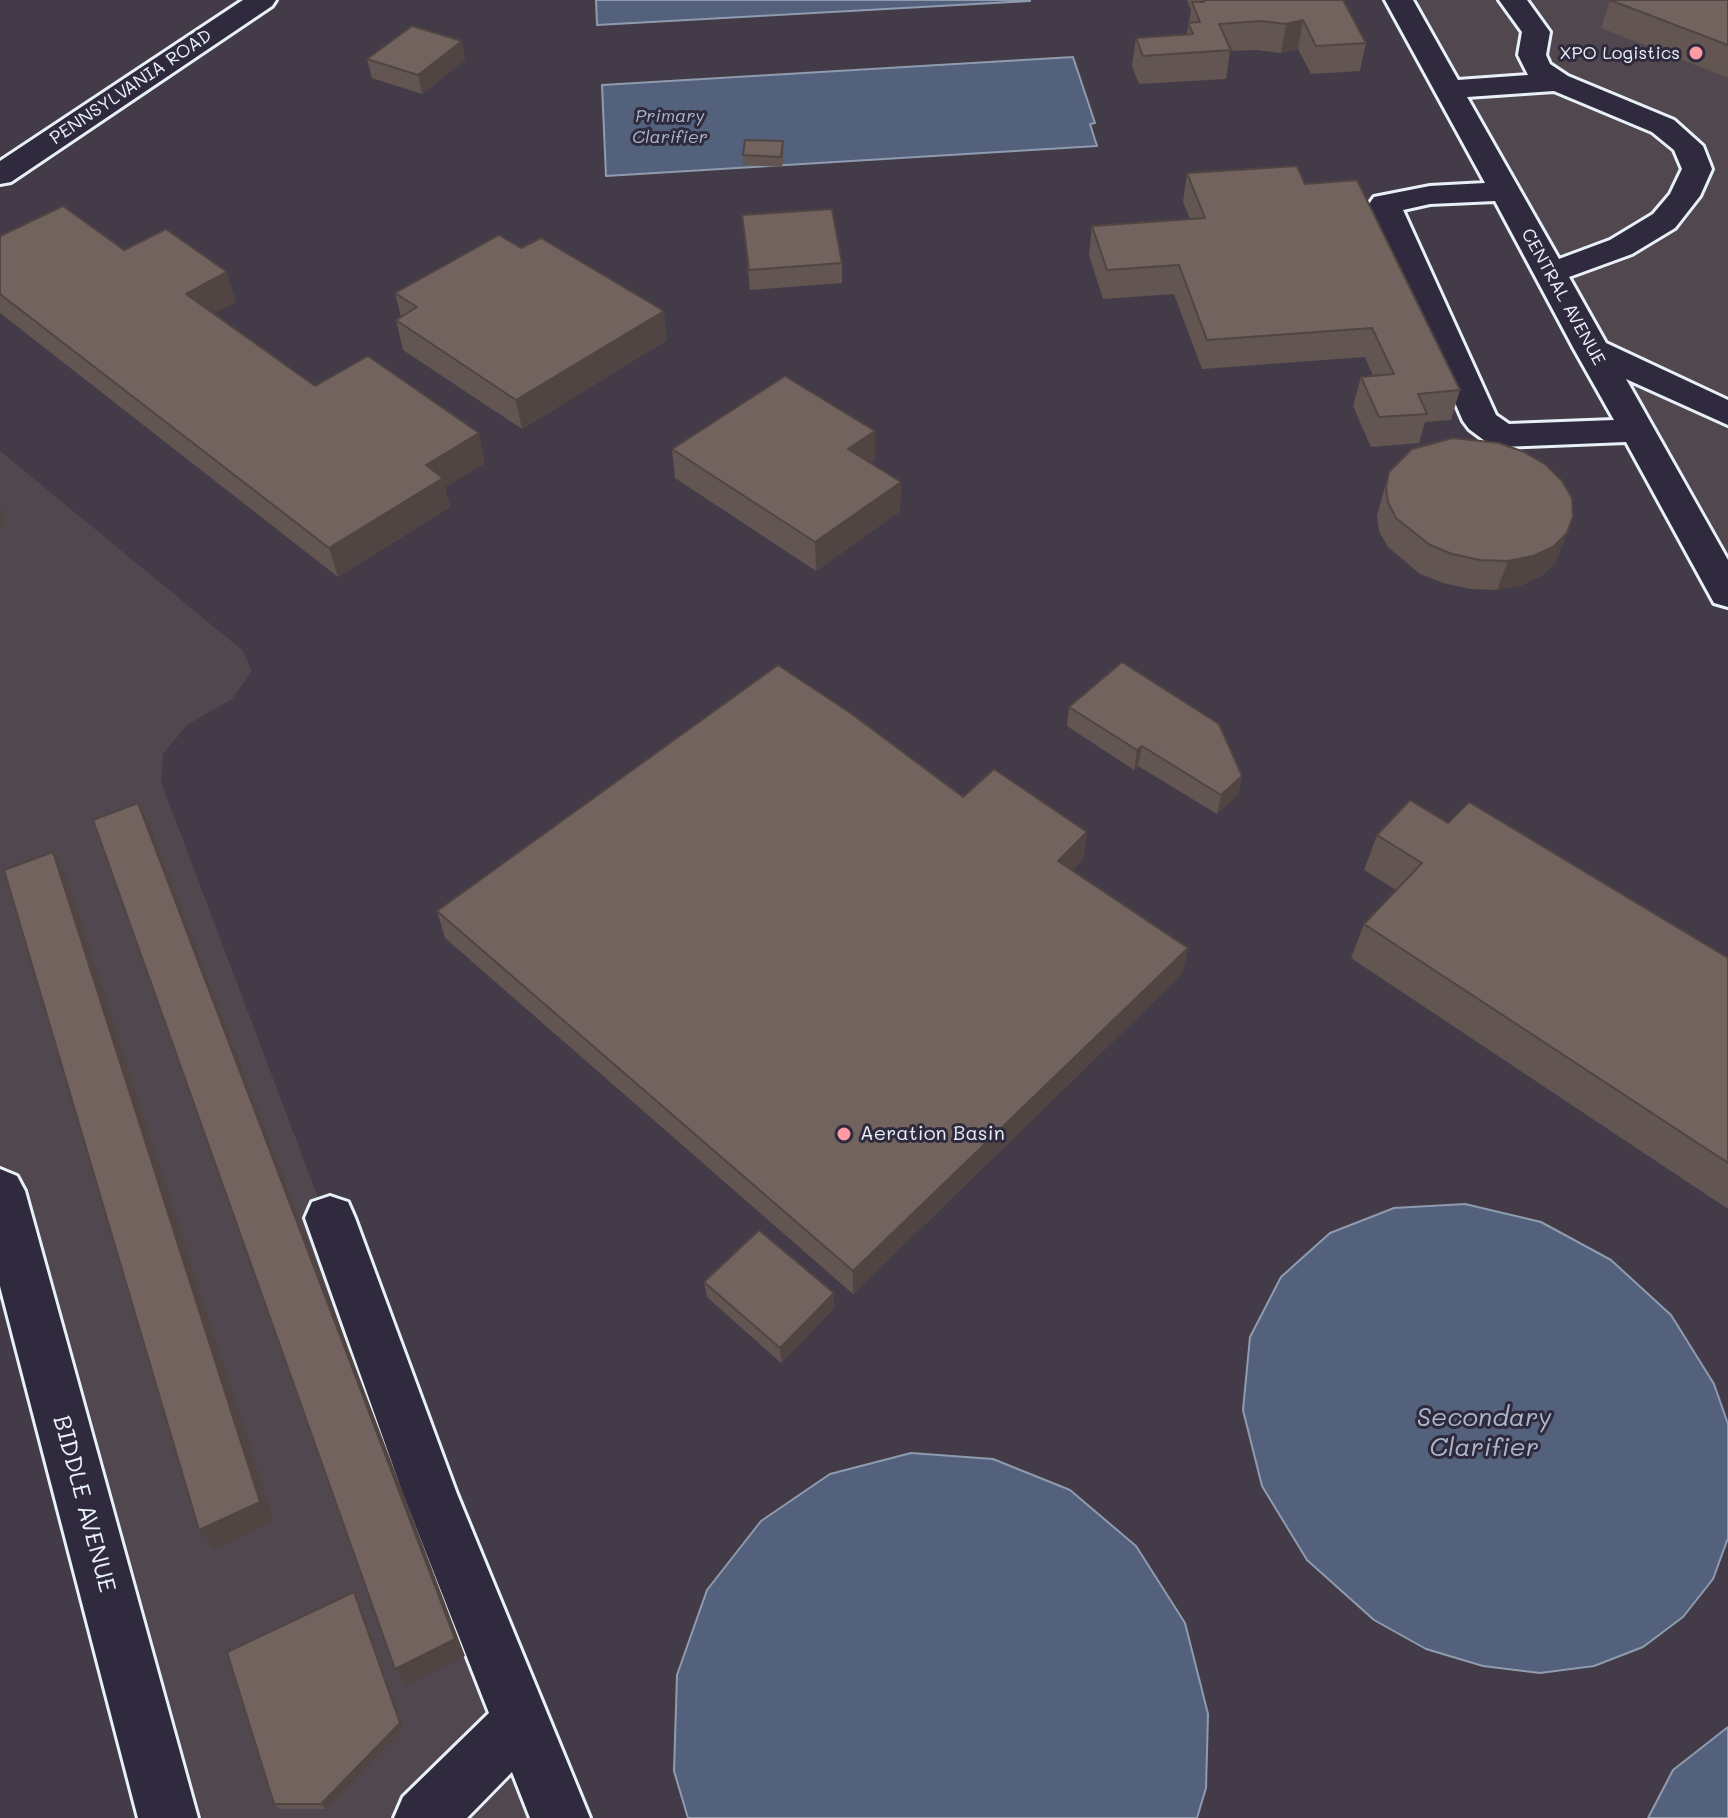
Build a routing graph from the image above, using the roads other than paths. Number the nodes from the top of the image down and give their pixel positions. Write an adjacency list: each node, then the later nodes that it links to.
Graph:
1 (262, 0): 6 (street, PENNSYLVANIA ROAD)
2 (1399, 0): 5 (street, CENTRAL AVENUE)
3 (1513, 0): 4 (street)
4 (1558, 82): 5 (street); 8 (street)
5 (1448, 89): 7 (street, CENTRAL AVENUE)
6 (0, 175)
7 (1504, 191): 8 (street, CENTRAL AVENUE); 11 (street)
8 (1550, 273): 9 (street, CENTRAL AVENUE)
9 (1591, 349): 10 (street); 11 (street, CENTRAL AVENUE)
10 (1728, 414)
11 (1636, 430): 12 (street, CENTRAL AVENUE)
12 (1728, 594)
13 (0, 1191): 16 (street, BIDDLE AVENUE)
14 (330, 1218): 15 (street)
15 (523, 1720): 17 (street); 18 (street)
16 (168, 1818)
17 (424, 1818)
18 (560, 1818)

